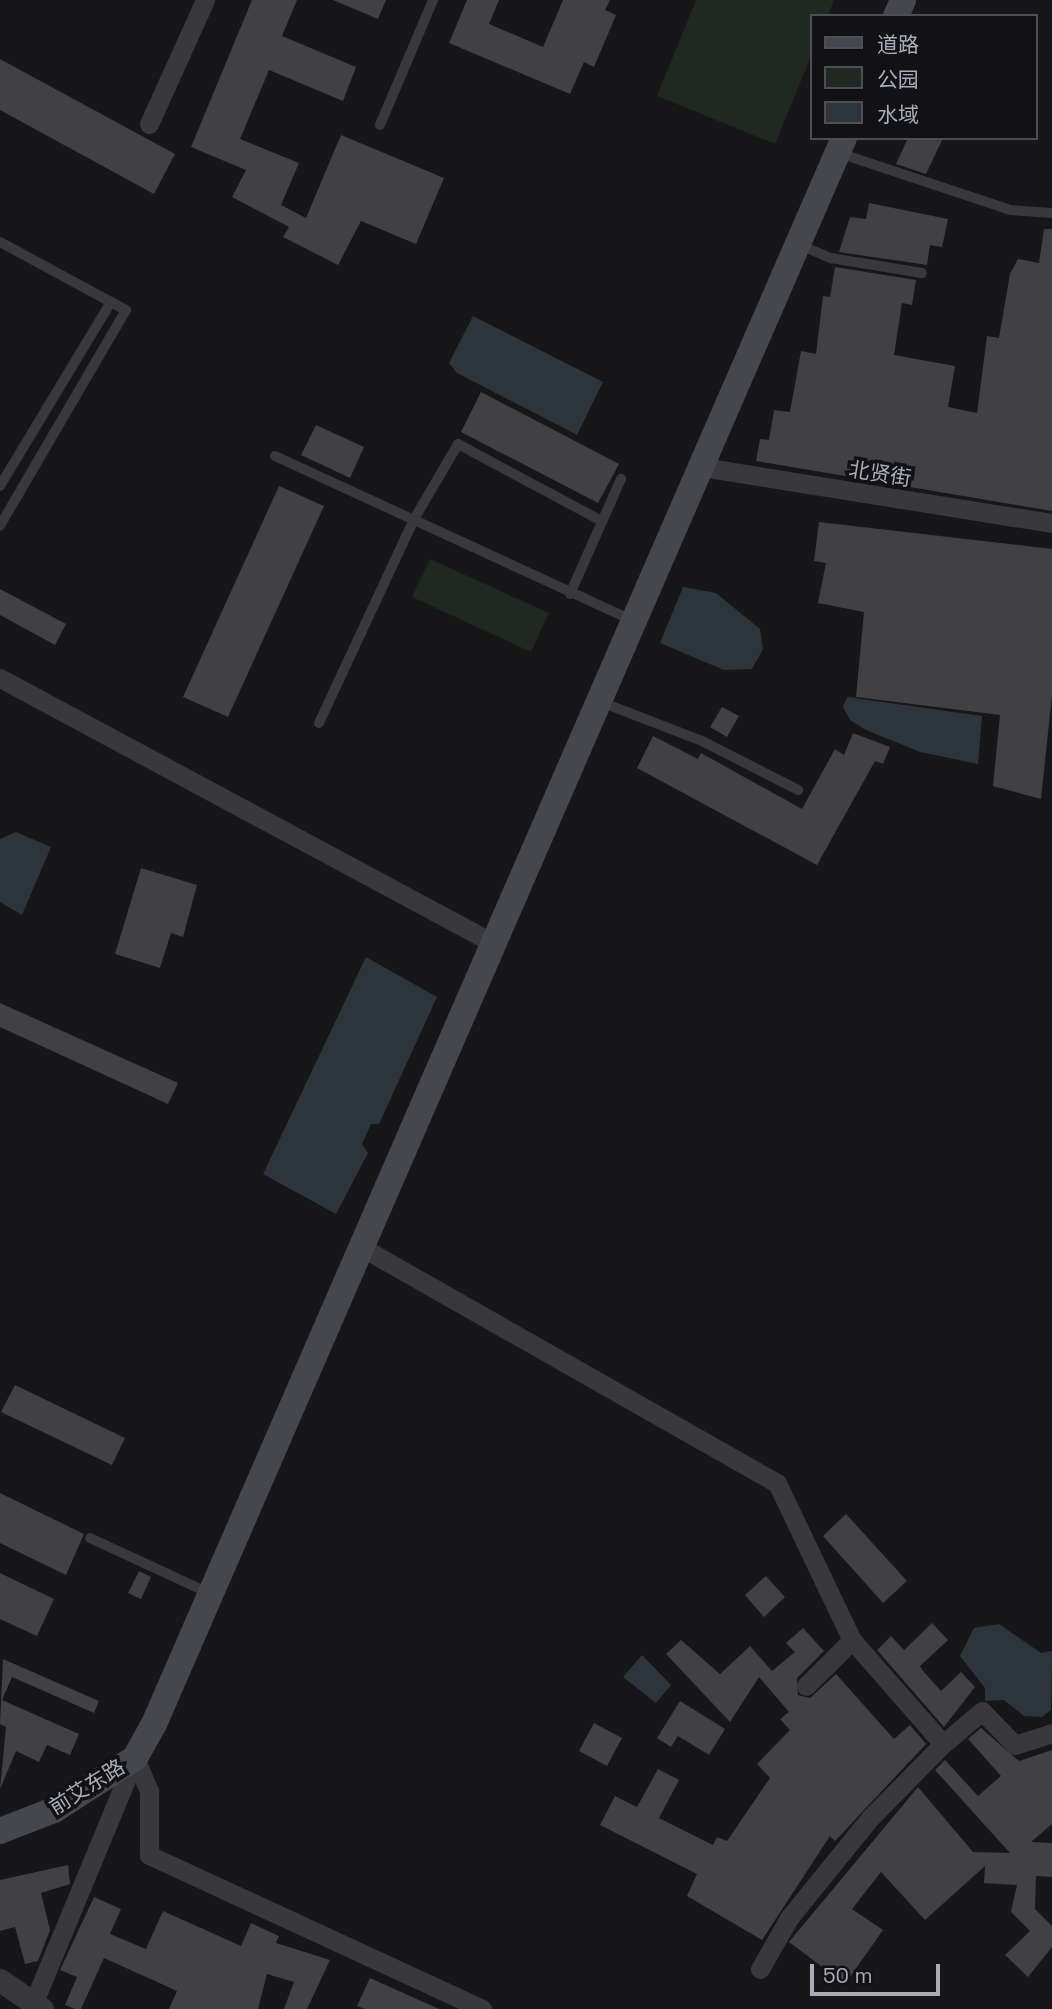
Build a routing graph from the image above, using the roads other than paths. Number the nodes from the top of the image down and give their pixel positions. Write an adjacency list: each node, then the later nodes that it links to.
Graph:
1 (205, 0): 3 (street)
2 (433, 0): 4 (lane)
3 (149, 124)
4 (380, 125)
5 (841, 145): 6 (lane); 8 (main road)
6 (1052, 213)
7 (0, 242): 10 (lane)
8 (799, 244): 9 (lane); 12 (main road)
9 (922, 273)
10 (111, 302): 14 (lane); 18 (lane)
11 (275, 456): 16 (lane)
12 (702, 467): 17 (street, 北贤街); 20 (main road)
13 (621, 479): 15 (lane)
14 (0, 486)
15 (600, 520): 16 (lane); 19 (lane)
16 (413, 521): 19 (lane); 23 (lane)
17 (1052, 523)
18 (0, 526)
19 (570, 594): 20 (lane)
20 (634, 621): 22 (main road)
21 (0, 678): 25 (street)
22 (599, 701): 24 (lane); 25 (main road)
23 (319, 723)
24 (798, 790)
25 (494, 943): 26 (main road)
26 (363, 1248): 28 (main road); 29 (street)
27 (90, 1538): 28 (lane)
28 (212, 1594): 33 (main road)
29 (852, 1640): 30 (street); 32 (street)
30 (806, 1686)
31 (1052, 1733): 32 (street)
32 (943, 1744): 35 (street)
33 (135, 1758): 34 (main road, 前艾东路); 37 (street); 38 (street)
34 (0, 1831)
35 (760, 1969)
36 (0, 1980): 37 (street)
37 (35, 2007)
38 (482, 2009)

